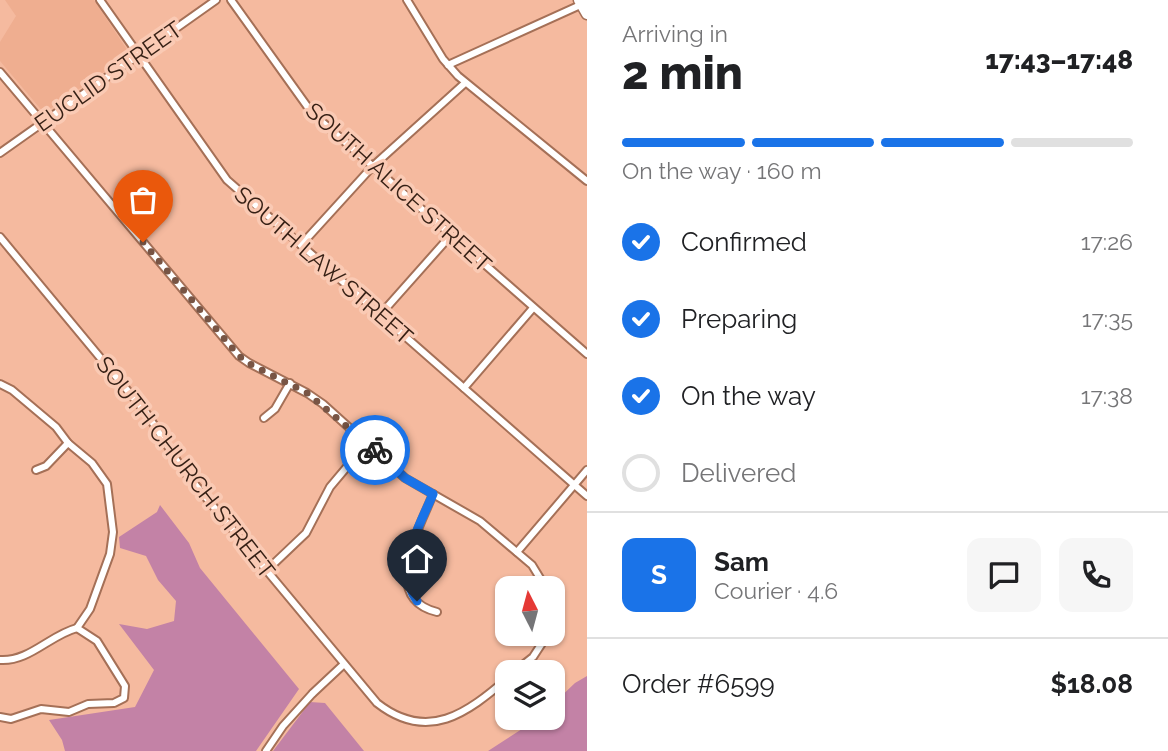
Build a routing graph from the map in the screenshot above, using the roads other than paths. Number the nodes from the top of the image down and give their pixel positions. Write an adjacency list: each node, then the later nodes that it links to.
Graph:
1 (100, 0): 8 (street, SOUTH LAW STREET)
2 (201, 0): 7 (street)
3 (216, 0): 7 (street, EUCLID STREET)
4 (231, 0): 14 (street, SOUTH ALICE STREET)
5 (407, 0): 9 (street)
6 (584, 5): 9 (street)
7 (203, 9): 8 (street, EUCLID STREET)
8 (138, 54): 12 (street, EUCLID STREET); 18 (street, SOUTH LAW STREET)
9 (448, 65): 11 (street)
10 (0, 72): 12 (street)
11 (465, 83): 14 (street); 15 (street)
12 (43, 123): 13 (street, EUCLID STREET); 22 (street)
13 (0, 153)
14 (372, 166): 16 (street, SOUTH ALICE STREET); 18 (street)
15 (587, 181)
16 (451, 235): 19 (street, SOUTH ALICE STREET); 20 (street)
17 (0, 237): 34 (street, SOUTH CHURCH STREET)
18 (301, 245): 20 (street, SOUTH LAW STREET)
19 (533, 308): 21 (street, SOUTH ALICE STREET); 24 (street)
20 (380, 315): 24 (street, SOUTH LAW STREET)
21 (587, 355)
22 (290, 383): 25 (street); 27 (street)
23 (0, 384): 26 (street)
24 (464, 388): 30 (street, SOUTH LAW STREET)
25 (264, 418)
26 (68, 443): 28 (street); 37 (street)
27 (367, 443): 31 (street); 34 (street)
28 (36, 470)
29 (587, 470): 30 (street)
30 (573, 484): 32 (street, SOUTH LAW STREET); 33 (street)
31 (433, 494): 33 (street); 36 (street)
32 (587, 496)
33 (517, 552): 35 (street)
34 (266, 571): 41 (street, SOUTH CHURCH STREET)
35 (539, 576)
36 (437, 612)
37 (77, 628): 39 (street); 43 (street)
38 (540, 646): 40 (street)
39 (0, 660)
40 (529, 660)
41 (344, 664): 42 (street, SOUTH CHURCH STREET); 44 (street)
42 (495, 688)
43 (0, 717)
44 (266, 751)

